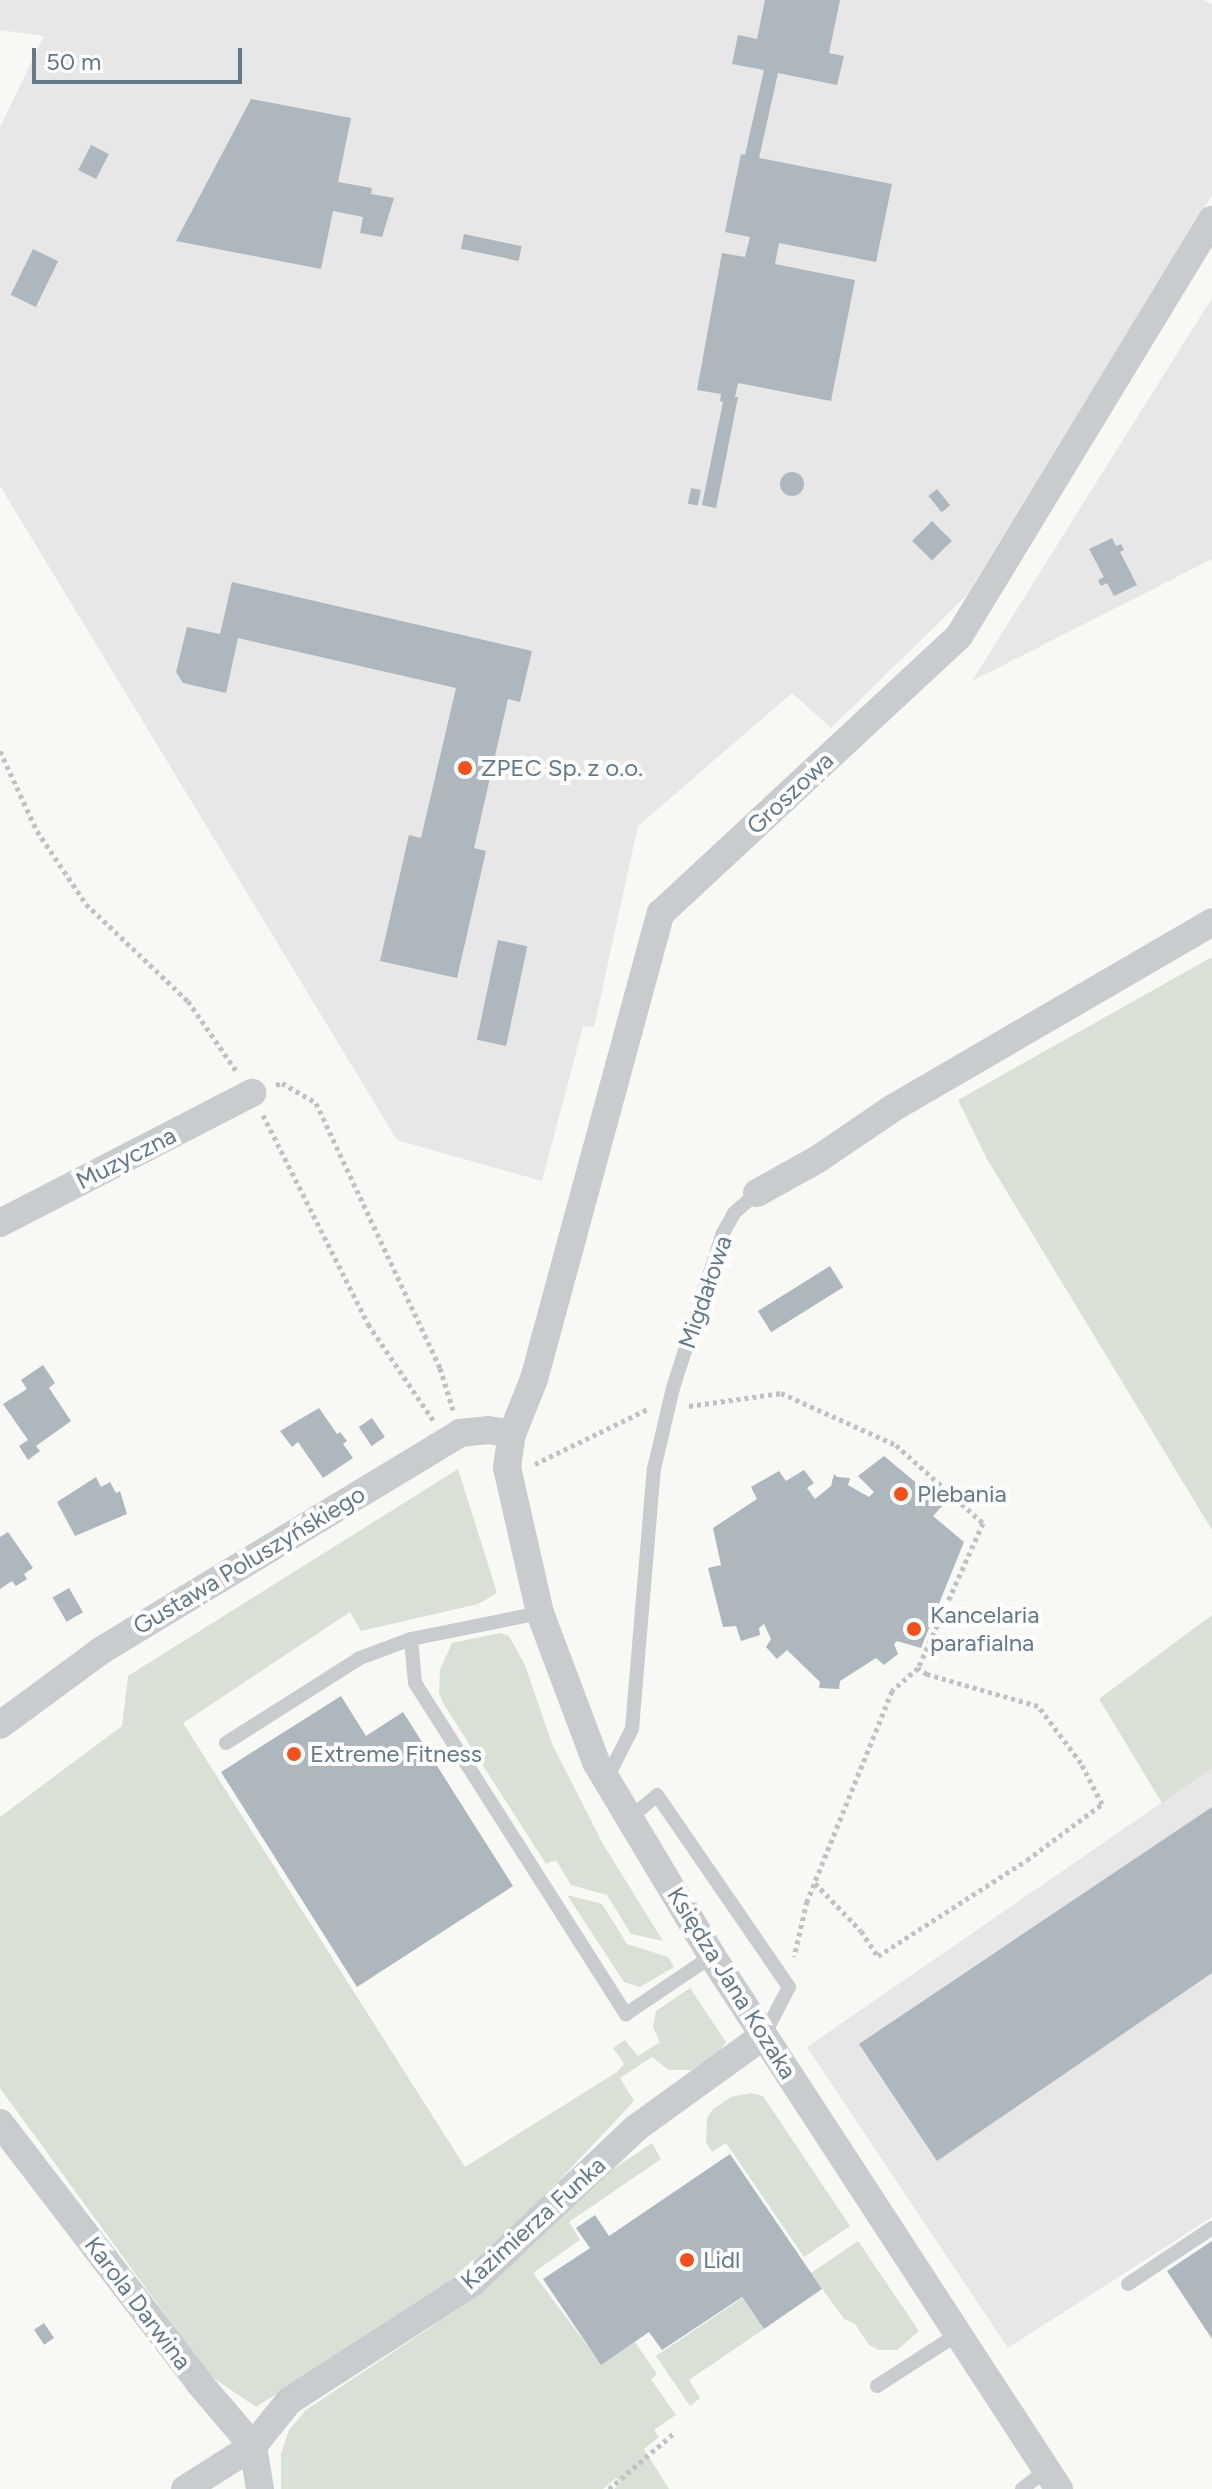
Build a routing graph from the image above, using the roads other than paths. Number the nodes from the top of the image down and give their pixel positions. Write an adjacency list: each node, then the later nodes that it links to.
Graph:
1 (1212, 220): 6 (street, Groszowa)
2 (1212, 922): 4 (street, Migdałowa)
3 (252, 1093): 5 (street, Muzyczna)
4 (757, 1193): 11 (lane, Migdałowa)
5 (0, 1223)
6 (512, 1434): 7 (street, Księdza Jana Kozaka); 9 (street, Gustawa Poluszyńskiego)
7 (540, 1613): 8 (lane); 11 (street, Księdza Jana Kozaka)
8 (411, 1639): 10 (lane); 13 (lane)
9 (0, 1725)
10 (226, 1743)
11 (607, 1778): 12 (street, Księdza Jana Kozaka)
12 (630, 1818): 13 (street, Księdza Jana Kozaka); 14 (lane)
13 (712, 1956): 14 (street, Księdza Jana Kozaka)
14 (763, 2036): 18 (street, Księdza Jana Kozaka); 20 (street, Kazimierza Funka)
15 (0, 2123): 20 (street, Karola Darwina)
16 (1212, 2228): 17 (lane)
17 (1128, 2284)
18 (958, 2334): 19 (lane); 21 (street, Księdza Jana Kozaka)
19 (877, 2386)
20 (253, 2446): 22 (street, Kazimierza Funka); 23 (street)
21 (1052, 2480): 24 (lane)
22 (185, 2489)
23 (260, 2489)
24 (1022, 2489)

